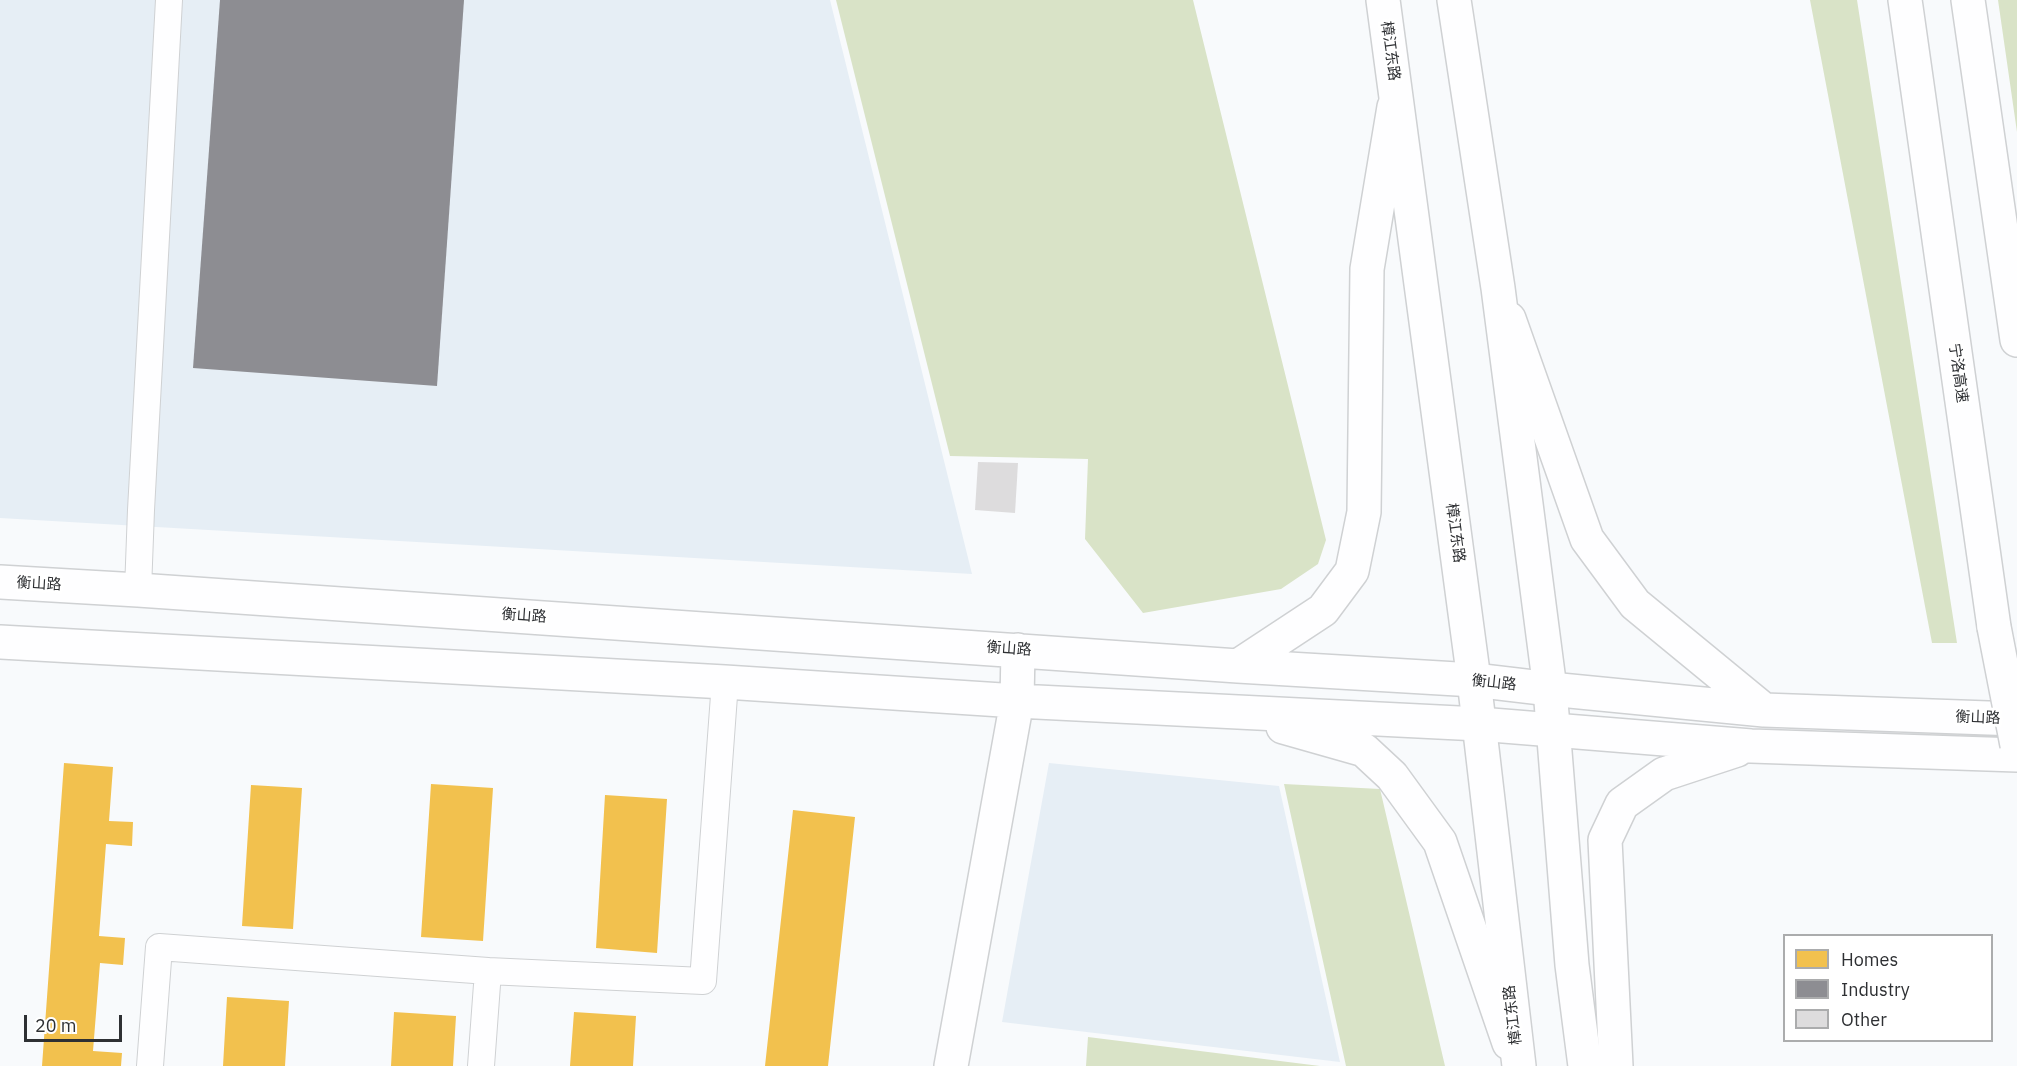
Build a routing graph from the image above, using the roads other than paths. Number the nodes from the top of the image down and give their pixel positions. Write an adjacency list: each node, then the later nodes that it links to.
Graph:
1 (169, 0): 10 (street)
2 (1383, 0): 6 (main road, 樟江东路)
3 (1454, 0): 7 (main road)
4 (1905, 0): 23 (main road, 宁洛高速, bridge)
5 (1968, 0): 8 (main road)
6 (1396, 97): 13 (main road); 14 (main road, 樟江东路)
7 (1498, 288): 16 (main road); 18 (main road)
8 (2017, 340)
9 (0, 582): 10 (main road, 衡山路)
10 (138, 590): 12 (main road, 衡山路)
11 (0, 642): 15 (main road)
12 (1018, 650): 13 (main road, 衡山路); 17 (main road)
13 (1238, 666): 14 (main road, 衡山路)
14 (1474, 680): 16 (main road, 衡山路); 21 (main road, 樟江东路)
15 (725, 682): 17 (main road); 26 (street)
16 (1550, 689): 18 (main road, 衡山路); 22 (main road)
17 (1017, 701): 19 (main road); 29 (main road)
18 (1764, 710): 20 (main road, 衡山路)
19 (1230, 712): 21 (main road); 30 (main road)
20 (2017, 719)
21 (1479, 724): 22 (main road); 30 (main road, 樟江东路)
22 (1553, 729): 24 (main road); 31 (main road)
23 (2017, 745)
24 (1751, 746): 25 (main road); 32 (main road)
25 (2017, 755)
26 (488, 971): 27 (street); 28 (street)
27 (150, 1066)
28 (481, 1066)
29 (951, 1066)
30 (1518, 1066)
31 (1585, 1066)
32 (1616, 1066)

